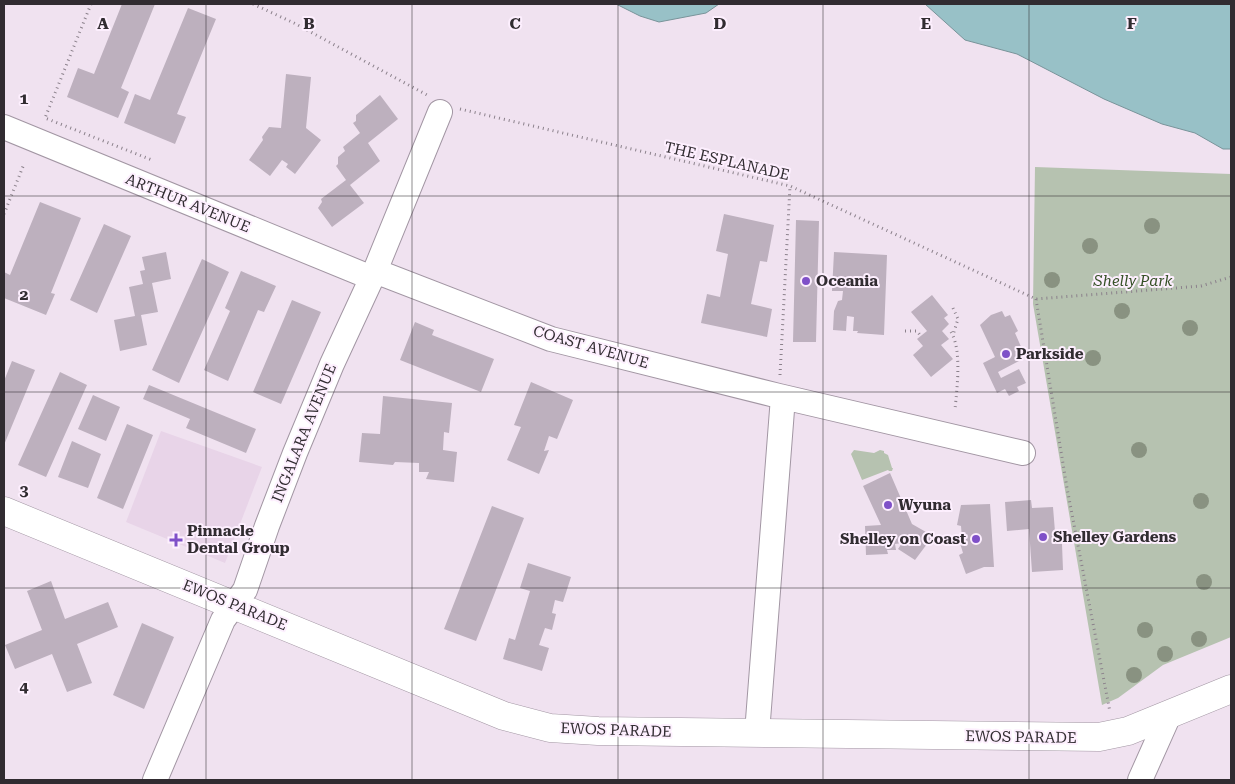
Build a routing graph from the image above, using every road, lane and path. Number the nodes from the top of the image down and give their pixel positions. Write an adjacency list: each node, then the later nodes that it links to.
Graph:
1 (91, 4): 5 (path)
2 (253, 4): 3 (path, THE ESPLANADE)
3 (444, 106): 7 (path, THE ESPLANADE); 9 (street, INGALARA AVENUE)
4 (4, 127): 9 (street, ARTHUR AVENUE)
5 (152, 160)
6 (24, 164): 8 (path)
7 (790, 186): 11 (path, THE ESPLANADE); 15 (path)
8 (4, 214)
9 (374, 275): 15 (street, COAST AVENUE); 19 (street, INGALARA AVENUE)
10 (1231, 276): 11 (path, THE ESPLANADE)
11 (1036, 299): 22 (path)
12 (953, 308): 16 (path)
13 (905, 332): 14 (path)
14 (920, 335)
15 (781, 396): 17 (street, COAST AVENUE); 23 (street)
16 (955, 409)
17 (1023, 453)
18 (8, 515): 19 (street, EWOS PARADE)
19 (234, 604): 23 (street, EWOS PARADE); 24 (street, INGALARA AVENUE)
20 (1231, 689): 21 (street, EWOS PARADE)
21 (1168, 715): 23 (street, EWOS PARADE); 25 (street)
22 (1113, 716)
23 (757, 733)
24 (155, 780)
25 (1140, 780)

